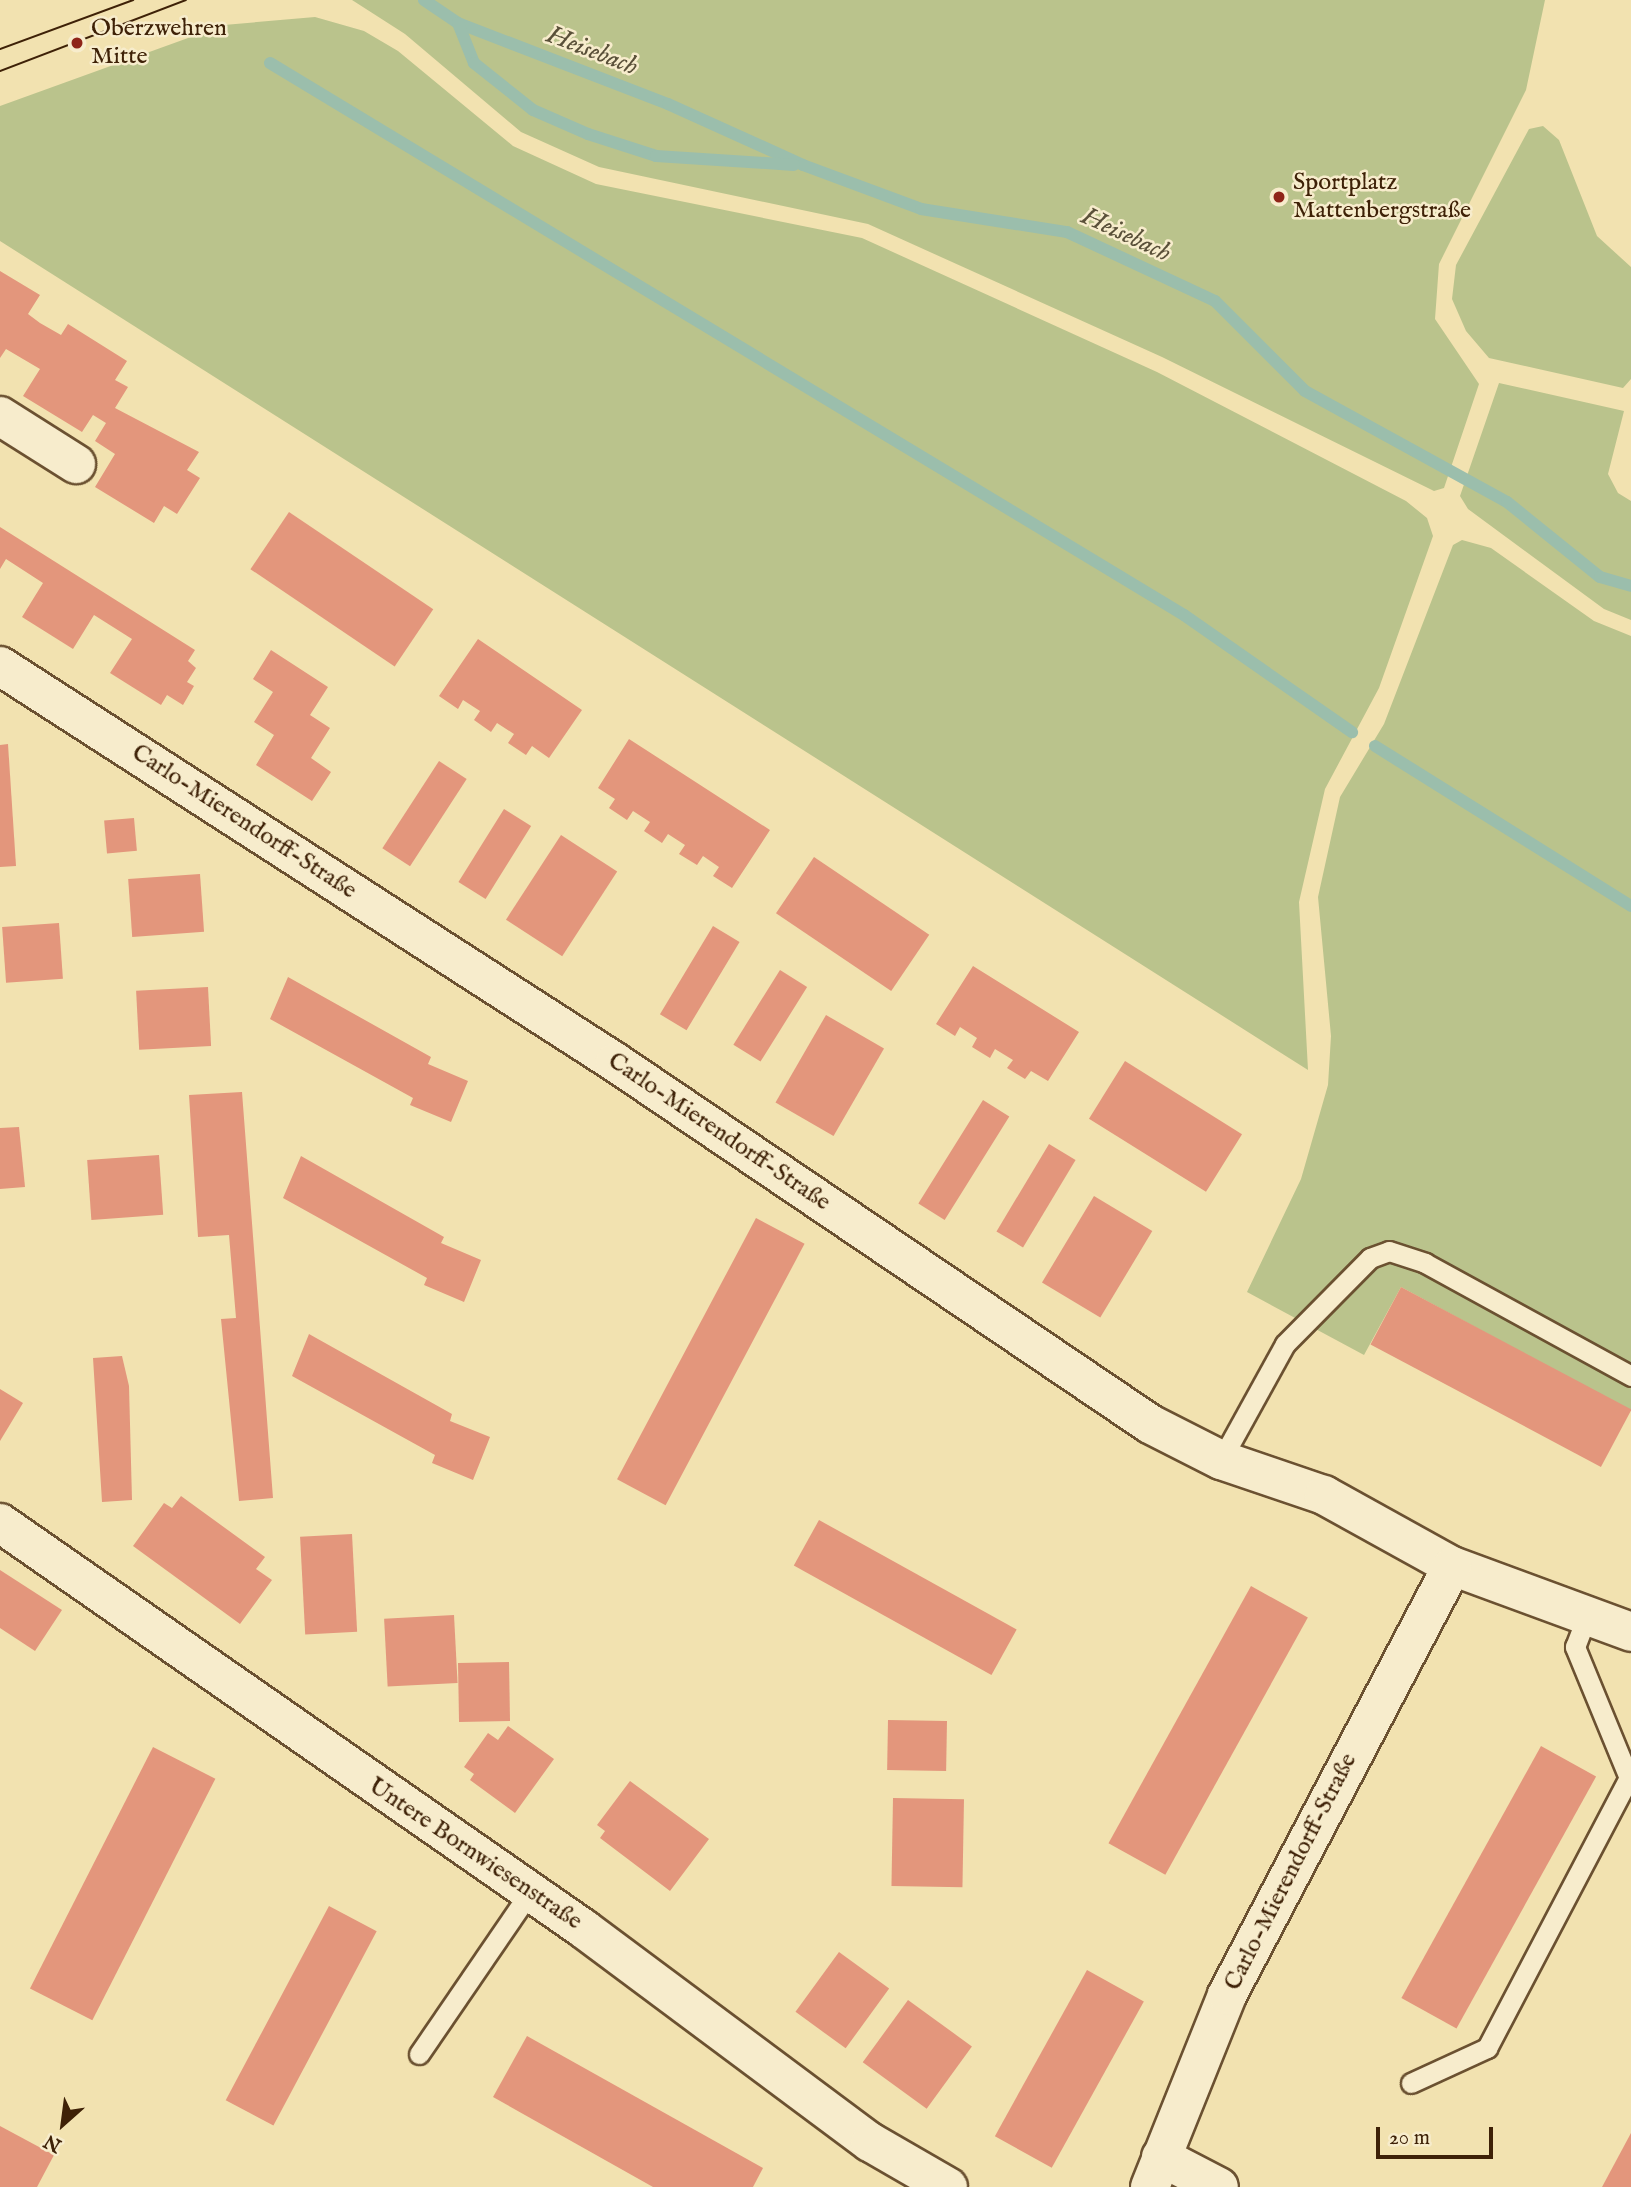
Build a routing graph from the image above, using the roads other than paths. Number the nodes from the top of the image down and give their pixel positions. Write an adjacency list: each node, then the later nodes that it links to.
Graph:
1 (0, 416): 2 (street)
2 (76, 464)
3 (0, 666): 5 (street, Carlo-Mierendorff-Straße)
4 (1631, 1376): 5 (lane)
5 (1221, 1460): 7 (street, Carlo-Mierendorff-Straße)
6 (0, 1523): 10 (street, Untere Bornwiesenstraße)
7 (1452, 1566): 8 (street, Carlo-Mierendorff-Straße); 13 (street, Carlo-Mierendorff-Straße)
8 (1587, 1616): 9 (street, Carlo-Mierendorff-Straße); 12 (lane)
9 (1631, 1632)
10 (530, 1892): 11 (lane); 14 (street, Untere Bornwiesenstraße)
11 (419, 2054)
12 (1411, 2082)
13 (1155, 2172): 15 (street)
14 (948, 2187)
15 (1219, 2187)

